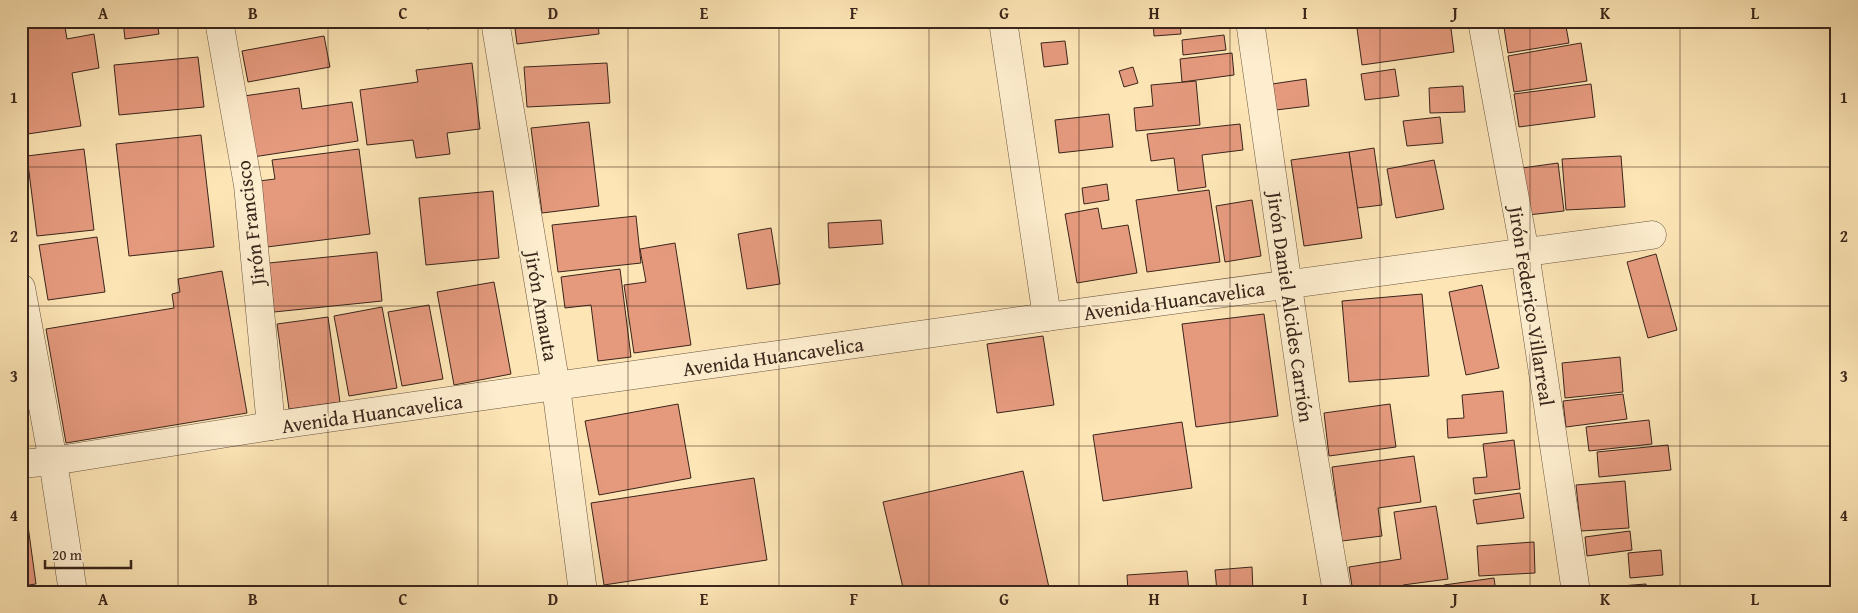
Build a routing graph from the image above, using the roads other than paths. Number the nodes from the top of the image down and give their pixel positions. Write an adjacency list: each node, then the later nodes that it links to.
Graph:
1 (219, 21): 12 (street, Jirón Francisco)
2 (495, 21): 11 (street, Jirón Amauta)
3 (1003, 21): 10 (street)
4 (1250, 21): 8 (street, Jirón Daniel Alcides Carrión)
5 (1482, 21): 7 (street, Jirón Federico Villarreal)
6 (1652, 235): 7 (street, Avenida Huancavelica)
7 (1525, 253): 8 (street, Avenida Huancavelica); 18 (street, Jirón Federico Villarreal)
8 (1288, 285): 10 (street, Avenida Huancavelica); 17 (street, Jirón Daniel Alcides Carrión)
9 (21, 288): 13 (street)
10 (1047, 317): 11 (street, Avenida Huancavelica)
11 (556, 387): 12 (street, Avenida Huancavelica); 16 (street, Jirón Amauta)
12 (272, 426): 13 (street, Avenida Huancavelica)
13 (53, 461): 14 (street, Avenida Huancavelica); 15 (street)
14 (21, 464)
15 (73, 592)
16 (583, 592)
17 (1337, 592)
18 (1576, 592)

